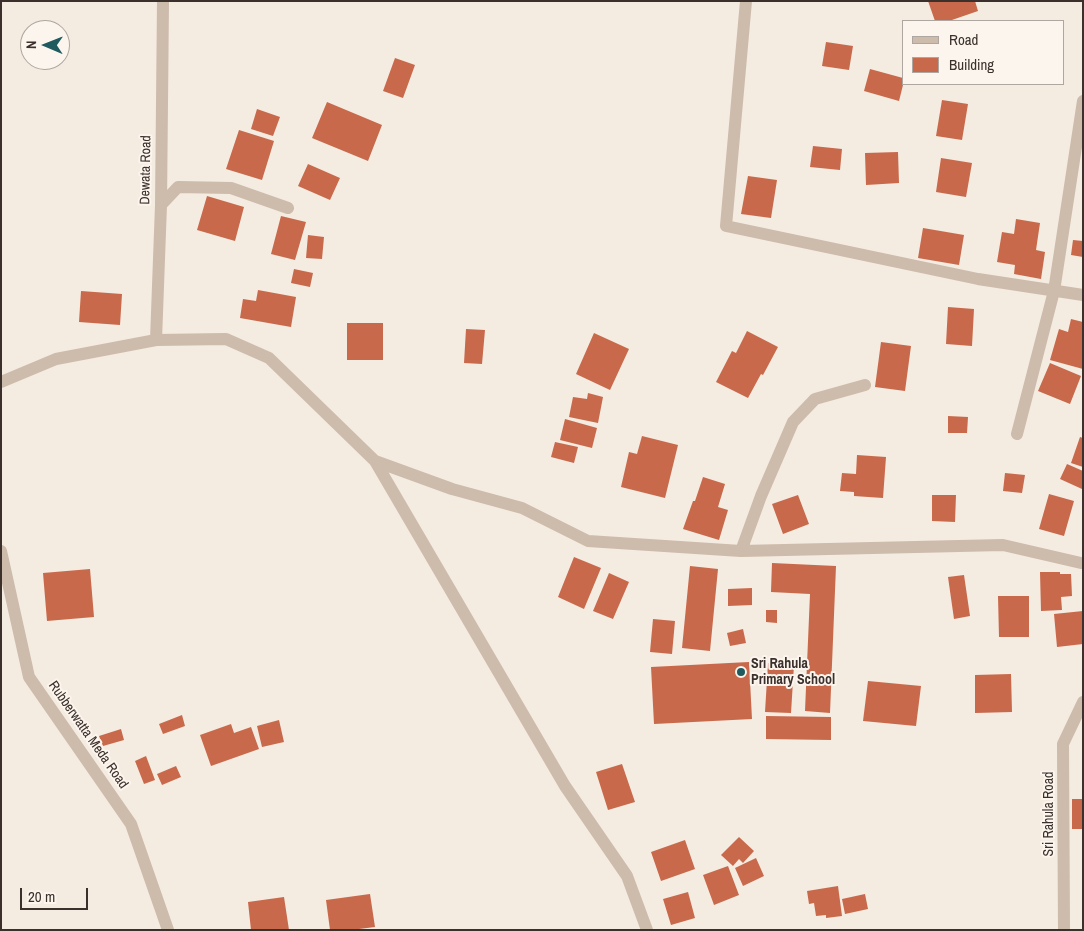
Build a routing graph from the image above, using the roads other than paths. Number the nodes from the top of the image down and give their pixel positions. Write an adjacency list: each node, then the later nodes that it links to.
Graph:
1 (163, 1): 4 (street, Dewata Road)
2 (746, 1): 6 (street)
3 (1083, 101): 6 (street)
4 (161, 205): 5 (street); 8 (street, Dewata Road)
5 (288, 208)
6 (1054, 291): 7 (street); 11 (street)
7 (1083, 295)
8 (156, 340): 9 (street); 12 (street)
9 (1, 382)
10 (865, 385): 14 (street)
11 (1017, 434)
12 (375, 461): 14 (street); 18 (street)
13 (1, 551): 17 (street, Rubberwatta Meda Road)
14 (741, 551): 15 (street)
15 (1082, 562)
16 (1083, 702): 19 (street, Sri Rahula Road)
17 (168, 930)
18 (648, 930)
19 (1064, 930)

